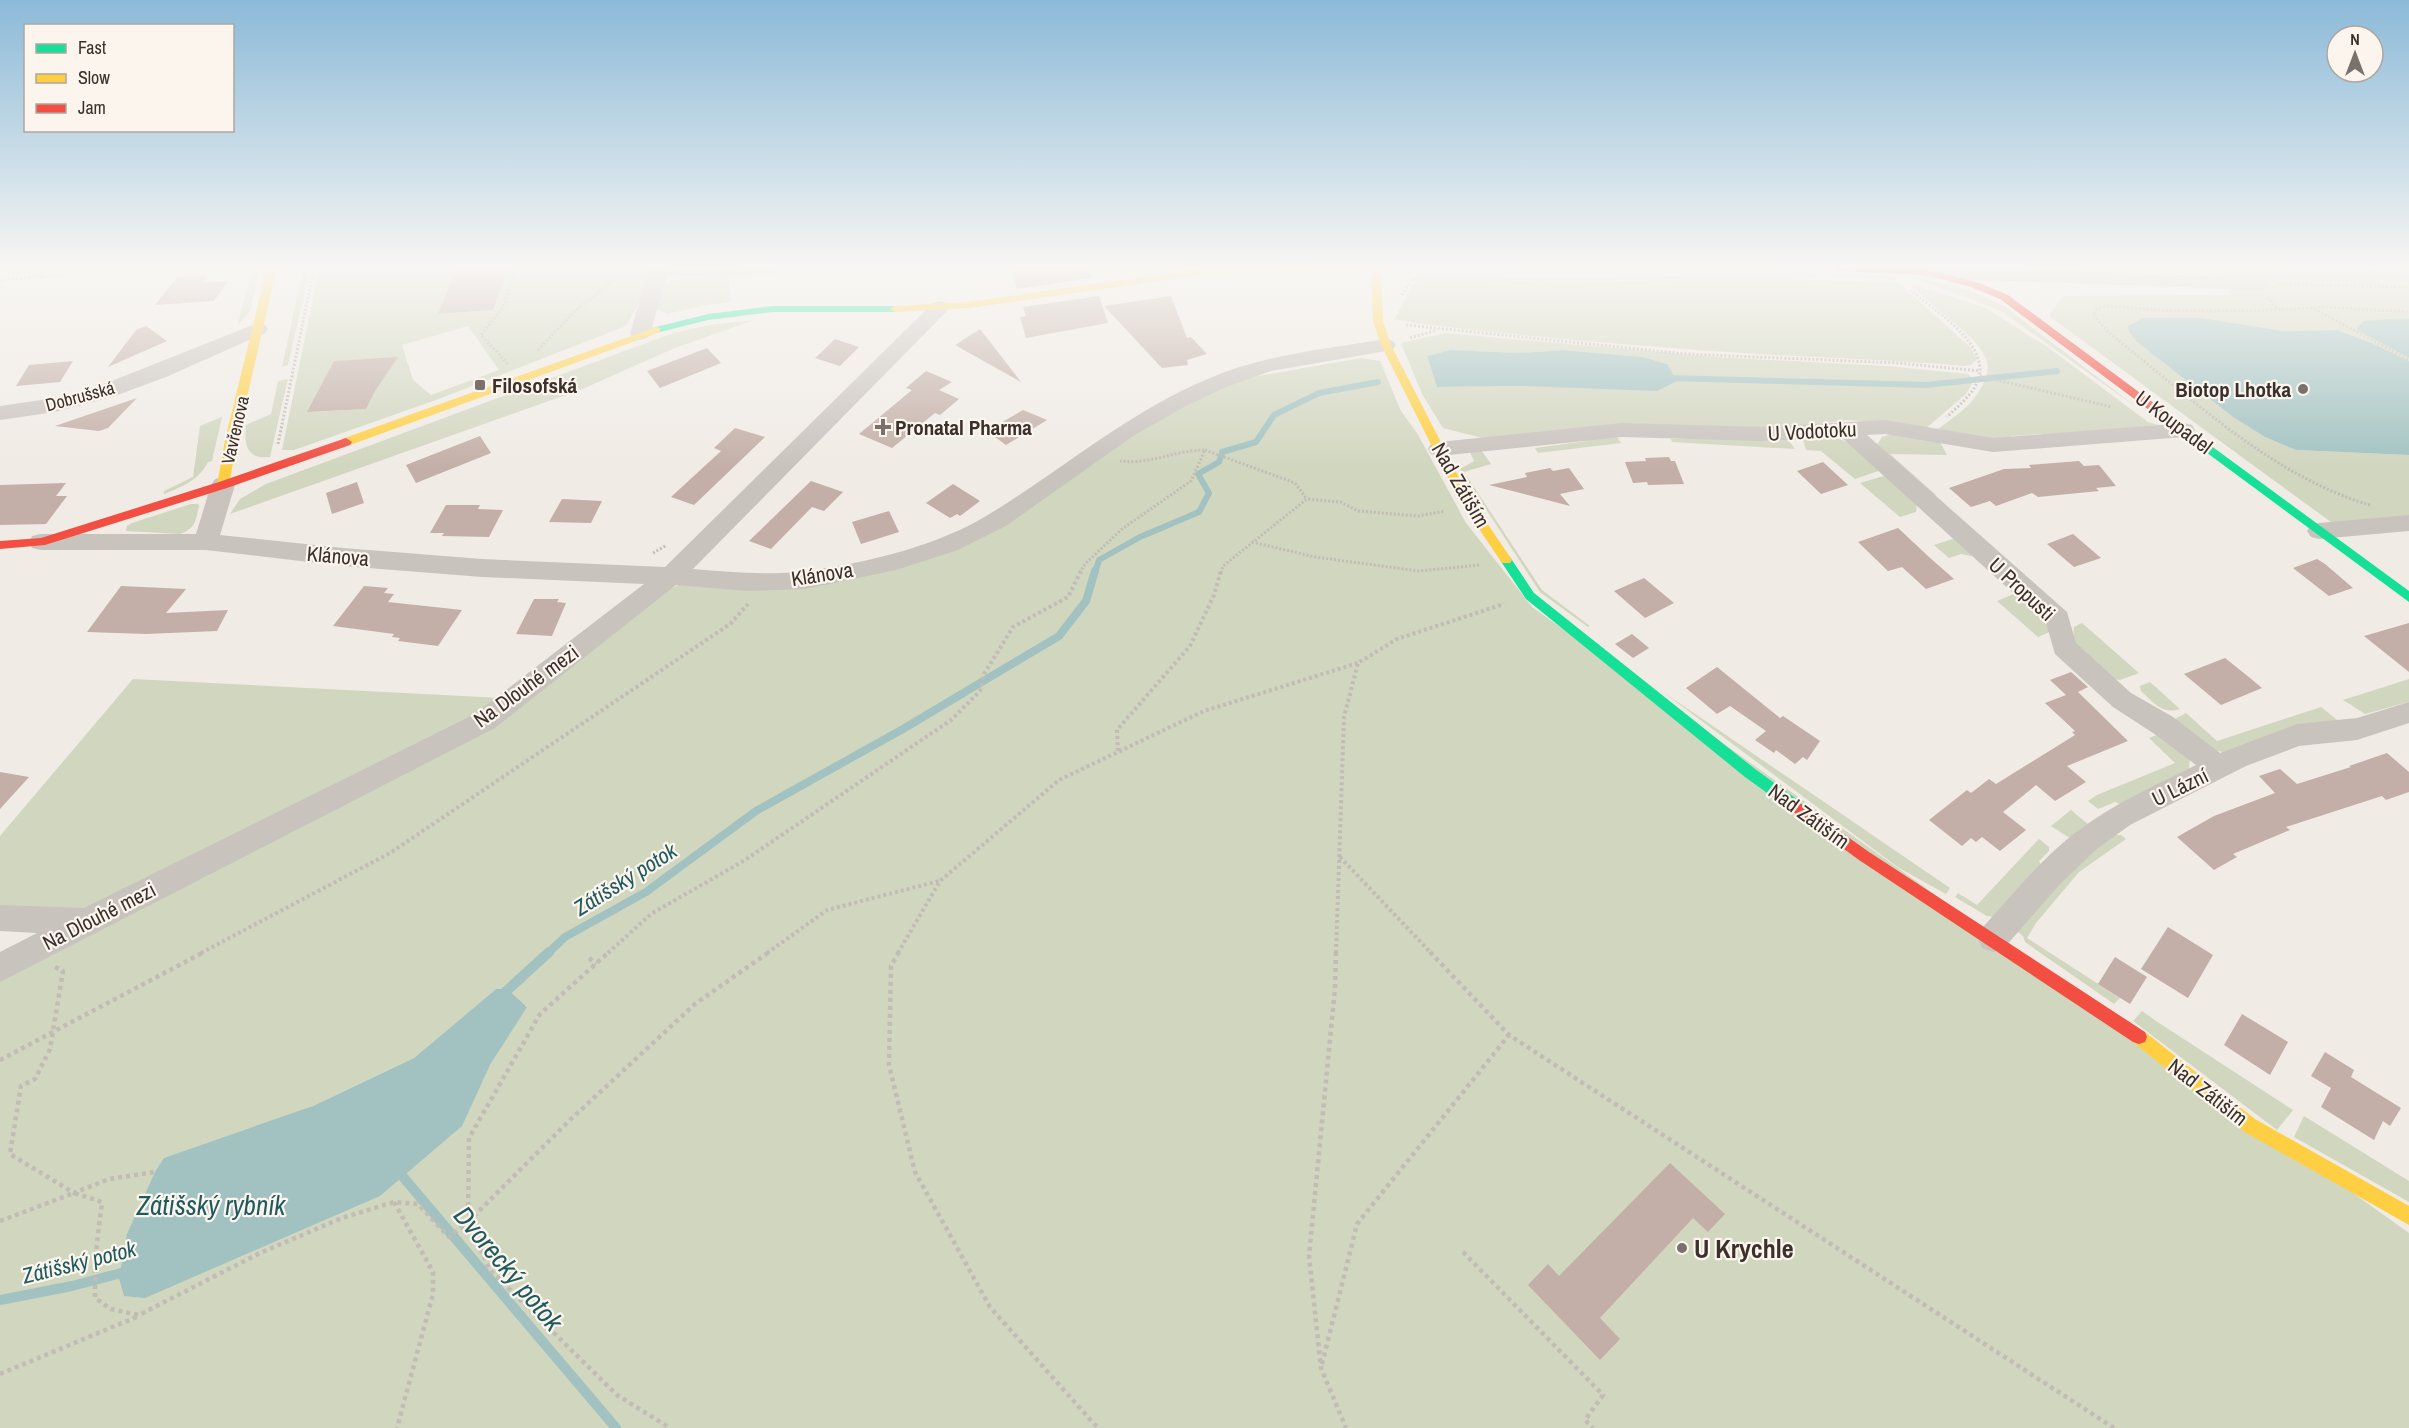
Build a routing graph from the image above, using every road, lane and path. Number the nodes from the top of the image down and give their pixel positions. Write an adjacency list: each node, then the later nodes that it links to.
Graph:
1 (245, 335): 21 (street, Dobrušská)
2 (257, 335): 29 (street, Vavřenova)
3 (300, 335): 27 (path)
4 (481, 335): 18 (path)
5 (552, 335): 16 (path)
6 (638, 335): 29 (street)
7 (912, 335): 42 (street, Na Dlouhé mezi)
8 (1385, 335): 15 (street, Nad Zátiším)
9 (1422, 335): 15 (path)
10 (1496, 335): 19 (path)
11 (1963, 335): 19 (path)
12 (2056, 335): 23 (street, U Koupadel)
13 (2112, 335): 31 (path)
14 (2362, 335): 17 (path)
15 (1386, 345): 25 (street, Nad Zátiším); 28 (street, Klánova)
16 (533, 355)
17 (2409, 360)
18 (509, 365)
19 (1980, 375): 20 (path); 24 (path)
20 (2120, 409)
21 (0, 413)
22 (1847, 430): 24 (street, U Vodotoku); 25 (street, U Vodotoku); 49 (street, U Propusti)
23 (2184, 430): 24 (street, U Vodotoku); 34 (street, U Koupadel)
24 (1927, 434)
25 (1439, 449): 32 (street, Nad Zátiším)
26 (1205, 450): 28 (path); 30 (path); 57 (path)
27 (276, 455)
28 (1091, 456): 43 (street, Klánova)
29 (223, 485): 36 (street, Klánova); 37 (street)
30 (1307, 499): 32 (path); 38 (path)
31 (2375, 506)
32 (1471, 507): 41 (street, Nad Zátiším)
33 (2409, 522): 34 (street)
34 (2319, 531): 45 (street, U Koupadel)
35 (674, 540): 40 (path)
36 (41, 542): 37 (street, Klánova); 39 (street, Klánova)
37 (206, 542): 42 (street, Klánova)
38 (1252, 542): 41 (path); 48 (path)
39 (0, 545)
40 (646, 555)
41 (1508, 562): 44 (street, Nad Zátiším)
42 (671, 576): 43 (street, Klánova); 53 (street, Na Dlouhé mezi)
43 (768, 581): 59 (path)
44 (1530, 596): 46 (path); 54 (street, Nad Zátiším)
45 (2409, 597)
46 (1358, 663): 48 (path); 50 (path)
47 (2409, 712): 49 (street, U Lázní)
48 (1118, 751): 51 (path)
49 (2219, 768): 54 (street, U Lázní)
50 (1340, 857): 60 (path); 70 (path)
51 (940, 881): 67 (path); 74 (path)
52 (0, 918): 53 (street)
53 (87, 921): 55 (street, Na Dlouhé mezi)
54 (1993, 938): 65 (street, Nad Zátiším)
55 (48, 942): 58 (street, Na Dlouhé mezi); 59 (path)
56 (589, 958): 57 (path)
57 (596, 964): 67 (path)
58 (0, 968)
59 (51, 1034): 61 (path); 63 (path)
60 (1509, 1035): 70 (path); 77 (path)
61 (0, 1060)
62 (155, 1172): 63 (path)
63 (74, 1193): 66 (path); 69 (path)
64 (394, 1202): 67 (path); 69 (path); 72 (path)
65 (2409, 1216)
66 (0, 1221)
67 (468, 1222): 73 (path)
68 (1463, 1252): 76 (path)
69 (139, 1315): 71 (path)
70 (1322, 1368): 75 (path)
71 (0, 1374)
72 (397, 1428)
73 (670, 1428)
74 (1101, 1428)
75 (1346, 1428)
76 (1593, 1428)
77 (2114, 1428)

